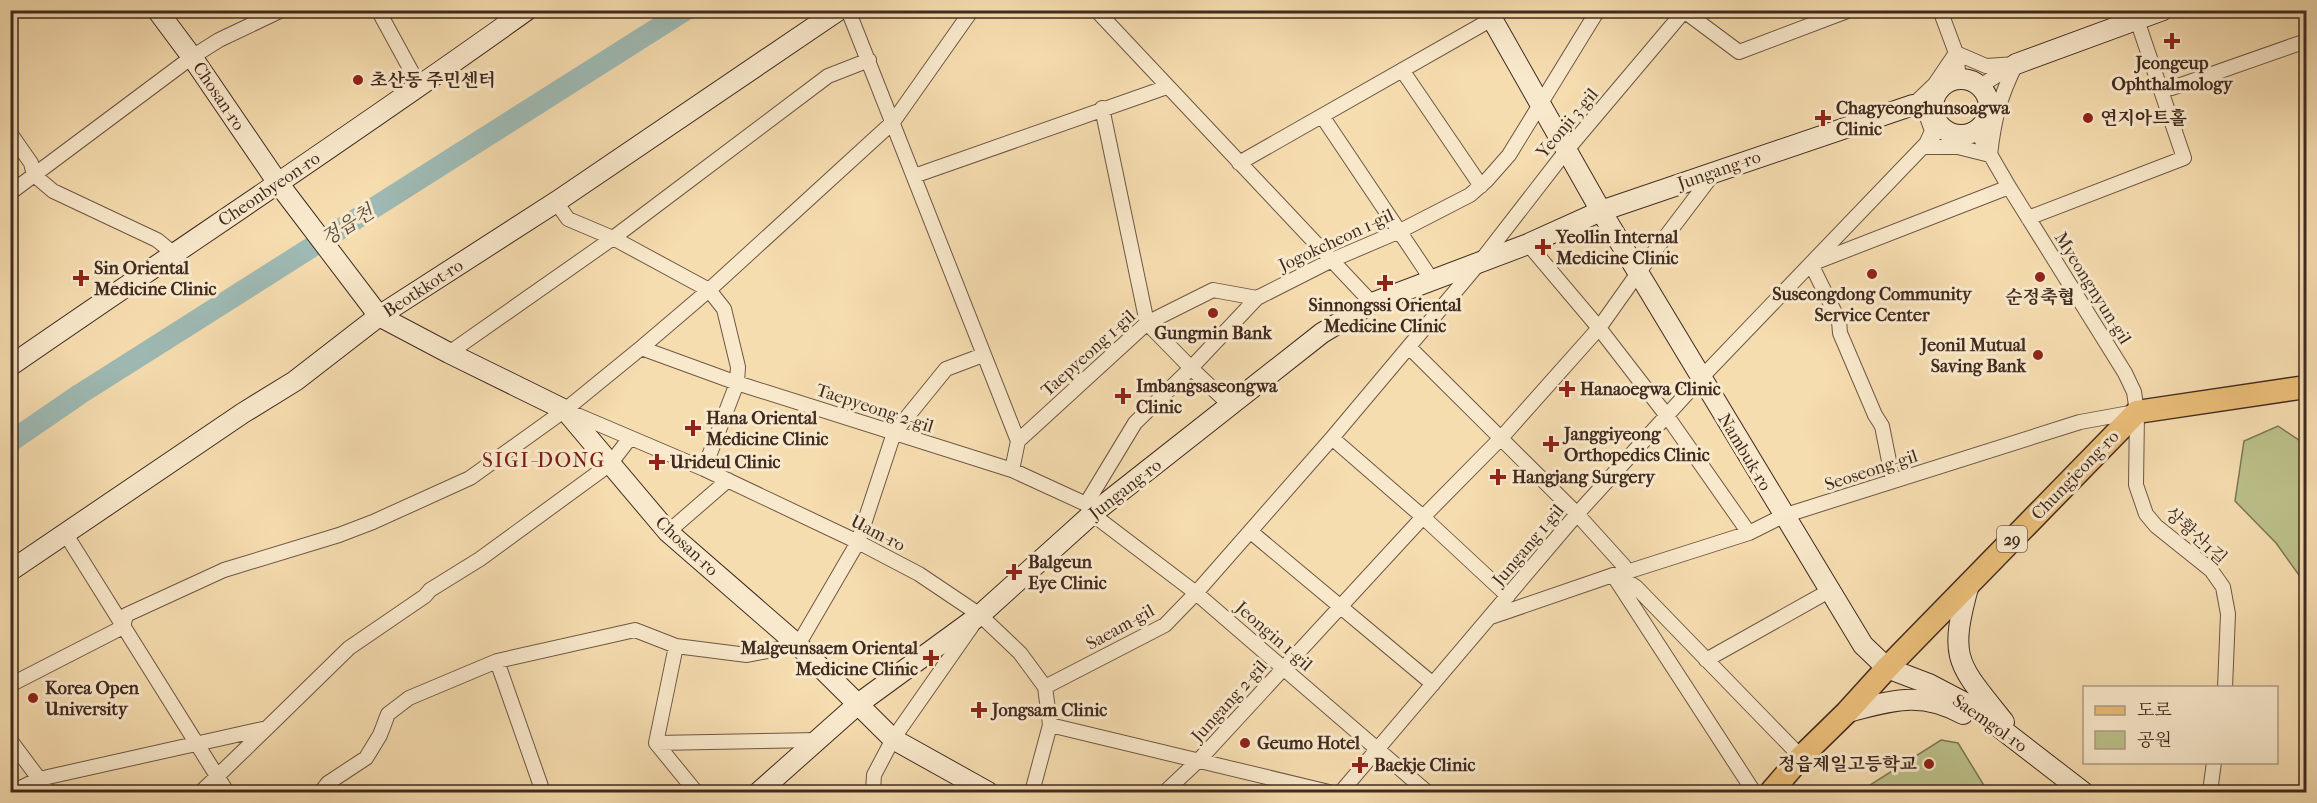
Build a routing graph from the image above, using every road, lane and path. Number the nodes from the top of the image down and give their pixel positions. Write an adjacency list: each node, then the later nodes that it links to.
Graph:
1 (157, 10): 18 (street, Chosan-ro)
2 (282, 10): 18 (street)
3 (378, 10): 24 (street)
4 (527, 10): 24 (street, Cheonbyeon-ro)
5 (839, 10): 47 (street, Beotkkot-ro)
6 (848, 10): 19 (street)
7 (972, 10): 32 (street)
8 (1096, 10): 25 (street)
9 (1599, 10): 27 (street, Jogokcheon 1-gil)
10 (1850, 10): 13 (street)
11 (1940, 10): 17 (street)
12 (2163, 10): 15 (street)
13 (1685, 11): 37 (street, Yeonji 3-gil)
14 (1489, 15): 21 (street); 27 (street, Nambuk-ro)
15 (2137, 20): 20 (street); 26 (street)
16 (2307, 41): 26 (street)
17 (1956, 53): 20 (street); 22 (street); 28 (street)
18 (192, 57): 41 (street); 43 (street, Chosan-ro)
19 (869, 60): 32 (street); 51 (street)
20 (2016, 64): 23 (street); 38 (street)
21 (1402, 70): 31 (street); 44 (street)
22 (1959, 79): 23 (street); 29 (street)
23 (1980, 86): 34 (street)
24 (420, 87): 43 (street, Cheonbyeon-ro)
25 (1167, 87): 30 (street); 39 (street)
26 (2160, 89): 49 (street)
27 (1541, 105): 37 (street, Nambuk-ro); 44 (street, Jogokcheon 1-gil)
28 (1913, 105): 29 (street); 36 (street); 40 (street, Jungang-ro)
29 (1934, 106): 33 (street)
30 (1102, 108): 42 (street); 63 (street)
31 (1322, 116): 39 (street); 50 (street)
32 (893, 122): 42 (street); 59 (street)
33 (1941, 128): 34 (street); 36 (street, Jungang 1-gil)
34 (1976, 130): 38 (street, Myeongnyun-gil)
35 (10, 133): 41 (street)
36 (1925, 147): 38 (street); 56 (street, Jungang 1-gil)
37 (1566, 151): 48 (street, Nambuk-ro); 55 (street, Yeonji 3-gil)
38 (1990, 155): 45 (street, Myeongnyun-gil)
39 (1239, 163): 54 (street)
40 (1716, 171): 48 (street, Jungang-ro); 57 (street, Jungang 2-gil)
41 (34, 176): 46 (street); 53 (street)
42 (914, 176): 68 (street)
43 (278, 183): 53 (street, Cheonbyeon-ro); 62 (street, Chosan-ro)
44 (1481, 186): 50 (street, Jogokcheon 1-gil)
45 (2009, 187): 49 (street, Myeongnyun-gil); 56 (street)
46 (10, 193)
47 (555, 202): 51 (street); 62 (street, Beotkkot-ro)
48 (1601, 211): 52 (street, Jungang-ro); 57 (street, Nambuk-ro)
49 (2028, 218): 76 (street, Myeongnyun-gil)
50 (1400, 231): 54 (street, Jogokcheon 1-gil); 58 (street)
51 (613, 238): 59 (street); 67 (street)
52 (1528, 244): 55 (street, Jungang-ro); 64 (street)
53 (173, 253): 69 (street, Cheonbyeon-ro)
54 (1332, 260): 60 (street, Jogokcheon 1-gil); 61 (street)
55 (1480, 262): 58 (street, Jungang-ro); 65 (street, Saeam-gil)
56 (1811, 264): 71 (street, Jungang 1-gil); 87 (street)
57 (1638, 273): 64 (street, Jungang 2-gil); 71 (street, Nambuk-ro)
58 (1432, 280): 61 (street, Jungang-ro)
59 (709, 290): 66 (street); 72 (street)
60 (1257, 298): 63 (street, Taepyeong 1-gil); 70 (street, Jogokcheon 1-gil)
61 (1372, 303): 74 (street, Jungang-ro)
62 (379, 316): 67 (street, Chosan-ro); 94 (street, Beotkkot-ro)
63 (1147, 323): 70 (street); 82 (street, Taepyeong 1-gil)
64 (1599, 328): 77 (street); 79 (street, Jungang 2-gil)
65 (1409, 346): 79 (street); 81 (street, Saeam-gil)
66 (641, 348): 72 (street, Taepyeong 2-gil); 75 (street)
67 (449, 353): 75 (street, Chosan-ro)
68 (983, 355): 78 (street); 82 (street)
69 (10, 366)
70 (1191, 368): 74 (street); 88 (street, Jogokcheon 1-gil)
71 (1701, 378): 77 (street, Jungang 1-gil); 90 (street, Nambuk-ro)
72 (737, 383): 78 (street, Taepyeong 2-gil); 84 (street)
73 (2307, 387): 76 (main road)
74 (1231, 406): 88 (street, Jungang-ro)
75 (565, 410): 80 (street, Uam-ro); 83 (street, Chosan-ro); 106 (street)
76 (2137, 412): 87 (street, Seoseong-gil); 99 (main road, Chungjeong-ro / 29); 115 (street, 상황산1길)
77 (1666, 416): 89 (street, Jungang 1-gil); 95 (street)
78 (894, 433): 85 (street, Taepyeong 2-gil); 96 (street)
79 (1502, 437): 89 (street); 91 (street, Jungang 2-gil)
80 (630, 438): 83 (street); 84 (street, Uam-ro)
81 (1332, 438): 91 (street); 93 (street, Saeam-gil)
82 (1018, 441): 85 (street)
83 (610, 464): 92 (street, Chosan-ro); 120 (street)
84 (704, 469): 86 (street, Uam-ro)
85 (1012, 471): 88 (street, Taepyeong 2-gil)
86 (728, 480): 92 (street); 96 (street, Uam-ro)
87 (1893, 481): 90 (street, Seoseong-gil)
88 (1089, 509): 101 (street, Jeongin 1-gil); 104 (street, Jungang-ro)
89 (1578, 514): 98 (street); 102 (street, Jungang 1-gil)
90 (1783, 516): 95 (street, Seoseong-gil); 100 (street, Nambuk-ro)
91 (1423, 517): 102 (street); 103 (street, Jungang 2-gil)
92 (668, 532): 107 (street, Chosan-ro)
93 (1251, 532): 101 (street, Saeam-gil); 103 (street)
94 (65, 533): 97 (street, Beotkkot-ro); 106 (street)
95 (1749, 533): 98 (street, Seoseong-gil)
96 (858, 542): 104 (street, Uam-ro); 107 (street)
97 (10, 572)
98 (1617, 575): 105 (street, Seoseong-gil); 109 (street); 148 (street)
99 (1969, 584): 112 (main road, Chungjeong-ro / 29); 126 (street)
100 (1828, 591): 109 (street); 112 (street, Nambuk-ro)
101 (1196, 593): 111 (street, Jeongin 1-gil); 116 (street, Saeam-gil)
102 (1508, 596): 105 (street, Jungang 1-gil)
103 (1341, 605): 111 (street, Jungang 2-gil); 113 (street)
104 (980, 615): 116 (street, Uam-ro); 117 (street, Jungang-ro); 121 (street)
105 (1490, 617): 113 (street, Jungang 1-gil)
106 (123, 627): 114 (street); 125 (street)
107 (798, 645): 108 (street); 117 (street, Chosan-ro)
108 (676, 646): 110 (street); 124 (street)
109 (1706, 660): 128 (street)
110 (497, 661): 137 (street); 138 (street)
111 (1283, 667): 127 (street, Jeongin 1-gil); 129 (street, Jungang 2-gil)
112 (1887, 668): 118 (main road, Chungjeong-ro / 29); 126 (street, Saemgol-ro)
113 (1433, 684): 127 (street, Jungang 1-gil)
114 (10, 685)
115 (2225, 686)
116 (1045, 687): 119 (street, Uam-ro)
117 (858, 704): 121 (street, Chosan-ro); 123 (street, Jungang-ro)
118 (1847, 712): 126 (street); 128 (main road, Chungjeong-ro / 29)
119 (1050, 725): 129 (street); 143 (street, Uam-ro)
120 (267, 728): 125 (street); 131 (street)
121 (893, 739): 141 (street); 142 (street, Chosan-ro)
122 (10, 740): 132 (street)
123 (819, 740): 124 (street); 140 (street, Jungang-ro)
124 (656, 743): 139 (street)
125 (198, 744): 131 (street); 132 (street)
126 (2023, 746): 150 (street, Saemgol-ro)
127 (1377, 750): 146 (street, Jungang 1-gil); 147 (street, Jeongin 1-gil)
128 (1801, 757): 149 (main road, Chungjeong-ro / 29)
129 (1199, 760): 144 (street, Jungang 2-gil); 145 (street)
130 (2214, 764): 151 (street)
131 (218, 777): 135 (street); 136 (street)
132 (39, 779): 133 (street); 134 (street)
133 (12, 792)
134 (49, 792)
135 (201, 792)
136 (227, 792)
137 (321, 792)
138 (543, 792)
139 (696, 792)
140 (759, 792)
141 (873, 792)
142 (988, 792)
143 (1032, 792)
144 (1165, 792)
145 (1329, 792)
146 (1341, 792)
147 (1427, 792)
148 (1754, 792)
149 (1771, 792)
150 (2083, 792)
151 (2211, 792)

